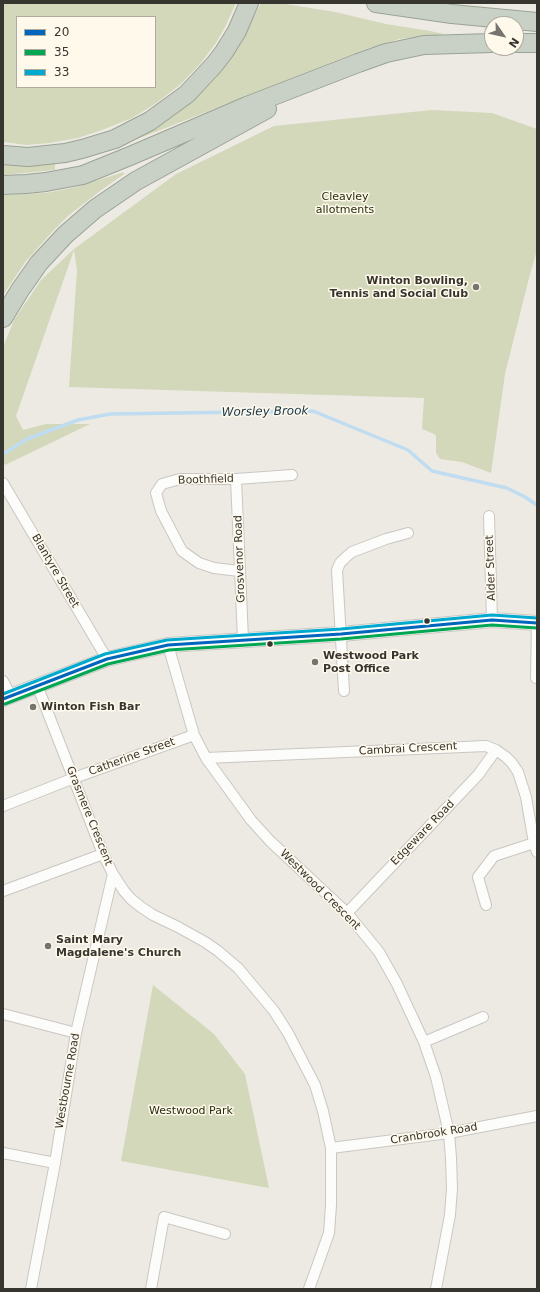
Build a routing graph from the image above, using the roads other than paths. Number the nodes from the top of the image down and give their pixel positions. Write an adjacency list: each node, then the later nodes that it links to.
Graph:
1 (249, 3): 8 (highway)
2 (376, 3): 3 (highway)
3 (537, 22)
4 (484, 43): 7 (highway)
5 (524, 43): 6 (highway)
6 (537, 43)
7 (323, 77): 9 (highway); 10 (highway)
8 (3, 155)
9 (3, 185)
10 (3, 318)
11 (292, 475): 12 (street, Boothfield)
12 (236, 479): 16 (street, Grosvenor Road); 16 (street, Boothfield)
13 (3, 482): 22 (street, Blantyre Street)
14 (489, 516): 17 (street, Alder Street)
15 (408, 532): 19 (street)
16 (239, 571): 20 (street, Grosvenor Road)
17 (492, 620): 18 (main road); 19 (main road)
18 (537, 623): 23 (street)
19 (341, 634): 20 (main road); 26 (street)
20 (243, 639): 21 (main road)
21 (168, 645): 22 (main road); 28 (street, Westwood Crescent)
22 (107, 659): 25 (main road)
23 (536, 678)
24 (3, 680): 27 (street)
25 (37, 685): 27 (main road); 31 (street, Grasmere Crescent)
26 (344, 692)
27 (7, 698)
28 (194, 735): 30 (street, Westwood Crescent); 31 (street, Catherine Street)
29 (496, 750): 30 (street, Cambrai Crescent); 33 (street, Cambrai Crescent); 38 (street, Edgeware Road)
30 (206, 758): 38 (street, Westwood Crescent)
31 (74, 778): 32 (street, Catherine Street); 34 (street, Grasmere Crescent)
32 (3, 806)
33 (536, 848): 37 (street)
34 (102, 854): 35 (street, Grasmere Crescent); 36 (street)
35 (113, 874): 41 (street, Westbourne Road); 45 (street, Grasmere Crescent)
36 (3, 891)
37 (486, 905)
38 (347, 913): 42 (street, Westwood Crescent)
39 (3, 1014): 41 (street)
40 (483, 1017): 42 (street)
41 (76, 1033): 47 (street, Westbourne Road)
42 (424, 1042): 44 (street, Westwood Crescent)
43 (537, 1116): 44 (street, Cranbrook Road)
44 (448, 1133): 45 (street, Cranbrook Road); 52 (street, Westwood Crescent)
45 (331, 1148): 51 (street, Grasmere Crescent)
46 (3, 1153): 47 (street)
47 (54, 1163): 49 (street, Westbourne Road)
48 (225, 1234): 50 (street)
49 (31, 1289)
50 (151, 1289)
51 (309, 1289)
52 (436, 1289)

